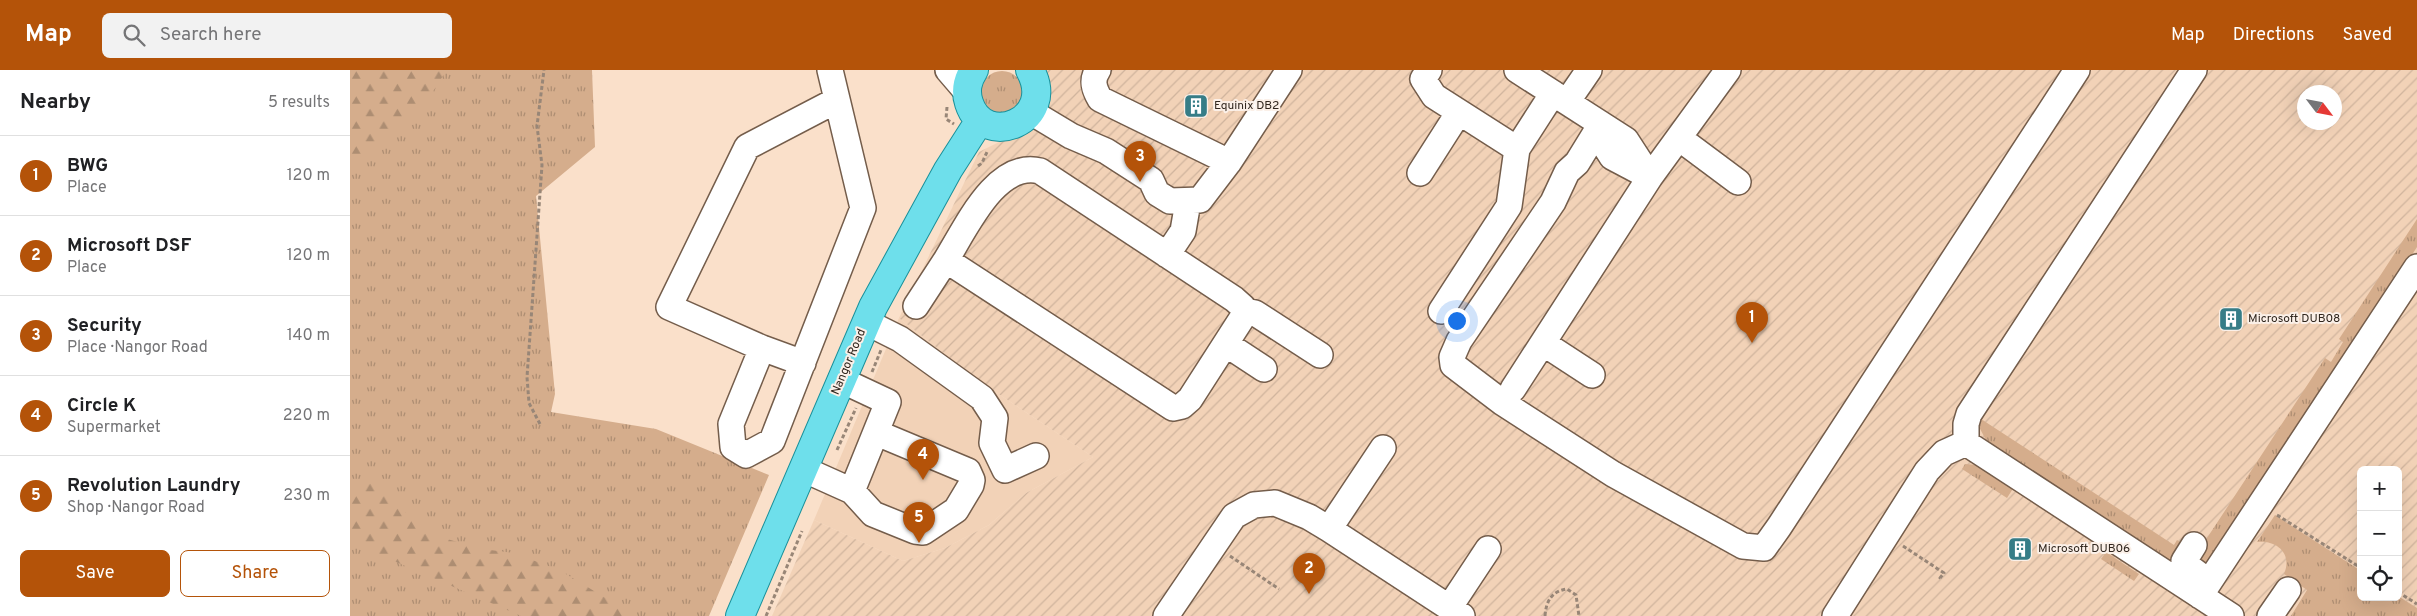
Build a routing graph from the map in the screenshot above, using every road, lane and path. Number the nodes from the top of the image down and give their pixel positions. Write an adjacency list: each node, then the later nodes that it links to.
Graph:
1 (544, 70): 43 (path)
2 (830, 70): 15 (street)
3 (948, 70): 13 (street)
4 (1030, 70): 16 (main road)
5 (1098, 70): 22 (street)
6 (1288, 70): 22 (street)
7 (1429, 70): 17 (street)
8 (1517, 70): 14 (street)
9 (1588, 70): 14 (street)
10 (1728, 70): 20 (street)
11 (2077, 70): 19 (street)
12 (2194, 70): 45 (street)
13 (970, 80): 18 (main road)
14 (1560, 98): 19 (street); 21 (street)
15 (837, 100): 36 (street); 38 (street)
16 (1031, 112): 18 (main road); 26 (street)
17 (1459, 112): 21 (street); 23 (street)
18 (980, 120): 33 (main road, Nangor Road)
19 (1597, 131): 24 (street)
20 (1678, 138): 24 (street); 25 (street)
21 (1517, 150): 32 (street)
22 (1229, 162): 26 (street)
23 (1420, 173)
24 (1650, 177): 34 (street)
25 (1738, 182)
26 (1188, 202): 27 (street)
27 (1167, 255): 28 (street); 31 (street)
28 (946, 260): 30 (street); 35 (street)
29 (2417, 267): 50 (street)
30 (916, 306)
31 (1245, 311): 35 (street); 37 (street)
32 (1441, 311)
33 (866, 322): 41 (main road, Nangor Road); 47 (street)
34 (1543, 343): 40 (street); 42 (street)
35 (1226, 344): 39 (street)
36 (762, 348): 38 (street); 38 (street)
37 (1320, 354)
38 (803, 363)
39 (1264, 368)
40 (1592, 375)
41 (841, 380): 44 (street); 48 (main road, Nangor Road)
42 (1513, 389)
43 (540, 424)
44 (877, 433): 49 (street); 49 (street)
45 (1966, 442): 60 (street); 70 (street)
46 (1383, 448): 52 (street)
47 (1036, 456)
48 (803, 468): 49 (street); 65 (main road, Nangor Road)
49 (852, 492)
50 (2261, 504): 57 (path); 60 (street)
51 (805, 524): 66 (path)
52 (1330, 529): 64 (street); 67 (street)
53 (2194, 545): 60 (street)
54 (1902, 546): 58 (path)
55 (1488, 549): 64 (street)
56 (1225, 553): 59 (path)
57 (2357, 565)
58 (1942, 579)
59 (1279, 589)
60 (2205, 589): 71 (street)
61 (2288, 590): 72 (street)
62 (2402, 595): 63 (path)
63 (2417, 604)
64 (1456, 612)
65 (740, 616)
66 (766, 616)
67 (1166, 616)
68 (1545, 616): 69 (path)
69 (1579, 616)
70 (1835, 616)
71 (2231, 616)
72 (2270, 616)

